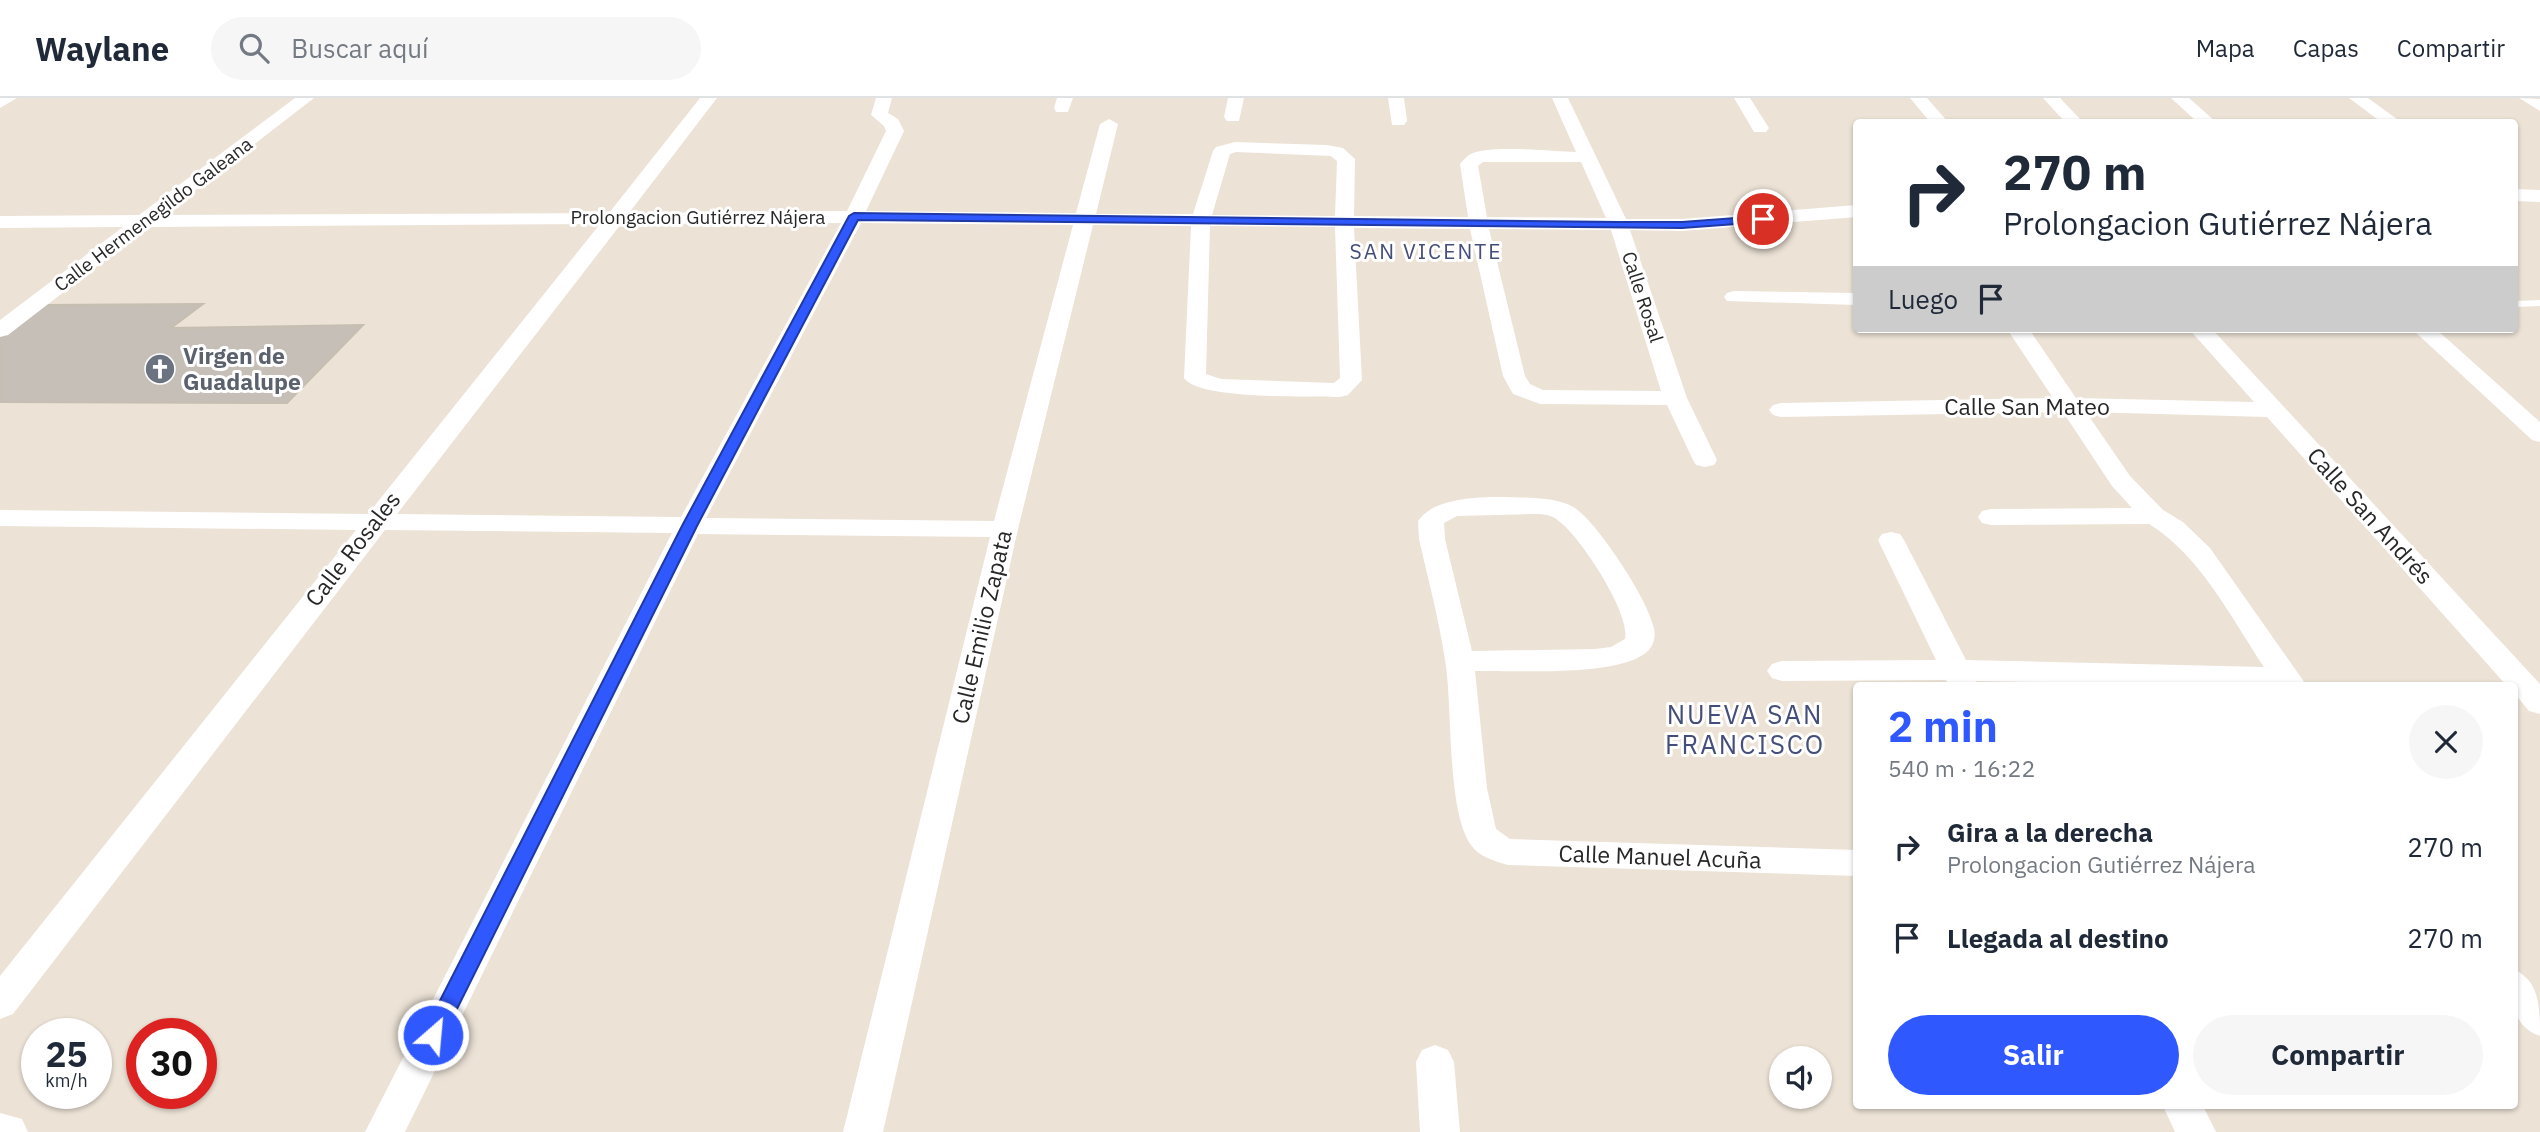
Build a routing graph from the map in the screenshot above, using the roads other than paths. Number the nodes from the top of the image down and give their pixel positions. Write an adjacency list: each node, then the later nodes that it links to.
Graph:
1 (9, 98): 14 (street)
2 (306, 98): 30 (street, Calle Hermenegildo Galeana)
3 (709, 98): 29 (street, Calle Rosales)
4 (884, 98): 28 (street)
5 (1236, 98): 16 (street)
6 (1396, 98): 21 (street)
7 (1560, 98): 24 (street, Calle Rosal)
8 (1742, 98): 23 (street)
9 (1918, 98): 17 (street)
10 (2051, 98): 18 (street)
11 (2179, 98): 19 (street)
12 (2357, 98): 20 (street)
13 (2527, 98): 15 (street)
14 (0, 103)
15 (2540, 106)
16 (1233, 117)
17 (1936, 119)
18 (2071, 119)
19 (2204, 119)
20 (2388, 119)
21 (1398, 121)
22 (1109, 124): 31 (street, Calle Emilio Zapata)
23 (1760, 128)
24 (1590, 157): 35 (street); 36 (street, Calle Rosal)
25 (2518, 195): 26 (street)
26 (2540, 196)
27 (1853, 211): 36 (street, Prolongacion Gutiérrez Nájera)
28 (854, 216): 29 (street, Prolongacion Gutiérrez Nájera); 31 (street, Prolongacion Gutiérrez Nájera); 55 (street)
29 (616, 217): 30 (street, Prolongacion Gutiérrez Nájera); 54 (street, Calle Rosales)
30 (145, 220): 34 (street, Prolongacion Gutiérrez Nájera); 41 (street, Calle Hermenegildo Galeana)
31 (1084, 220): 32 (street, Prolongacion Gutiérrez Nájera); 56 (street, Calle Emilio Zapata)
32 (1200, 220): 33 (street, Prolongacion Gutiérrez Nájera); 33 (street); 33 (street)
33 (1344, 220): 35 (street, Prolongacion Gutiérrez Nájera)
34 (0, 222)
35 (1478, 222): 36 (street, Prolongacion Gutiérrez Nájera); 45 (street)
36 (1619, 225): 45 (street, Calle Rosal)
37 (1734, 297): 38 (street)
38 (1853, 299)
39 (2540, 303): 40 (lane)
40 (2518, 304)
41 (0, 330)
42 (2021, 333): 46 (street)
43 (2204, 333): 48 (street, Calle San Andrés)
44 (2427, 333): 49 (street)
45 (1675, 398): 50 (street, Calle Rosal)
46 (2069, 405): 47 (street, Calle San Mateo); 48 (street, Calle San Mateo); 51 (street)
47 (1781, 410)
48 (2274, 410): 62 (street, Calle San Andrés)
49 (2540, 435)
50 (1705, 460)
51 (2154, 516): 52 (street); 61 (street)
52 (1991, 517)
53 (0, 518): 54 (street)
54 (375, 522): 55 (street); 65 (street, Calle Rosales)
55 (690, 524): 56 (street); 71 (street)
56 (1005, 528): 72 (street, Calle Emilio Zapata)
57 (1891, 540): 60 (street)
58 (1460, 661): 58 (street); 63 (street, Calle Manuel Acuña)
59 (1782, 671): 60 (street)
60 (1960, 678): 61 (street)
61 (2289, 682)
62 (2540, 703)
63 (1853, 863)
64 (2518, 990): 66 (street)
65 (0, 1003)
66 (2540, 1020)
67 (1435, 1062): 73 (street)
68 (2184, 1109): 74 (street)
69 (0, 1132): 70 (street)
70 (8, 1132)
71 (384, 1132)
72 (863, 1132)
73 (1440, 1132)
74 (2196, 1132)

